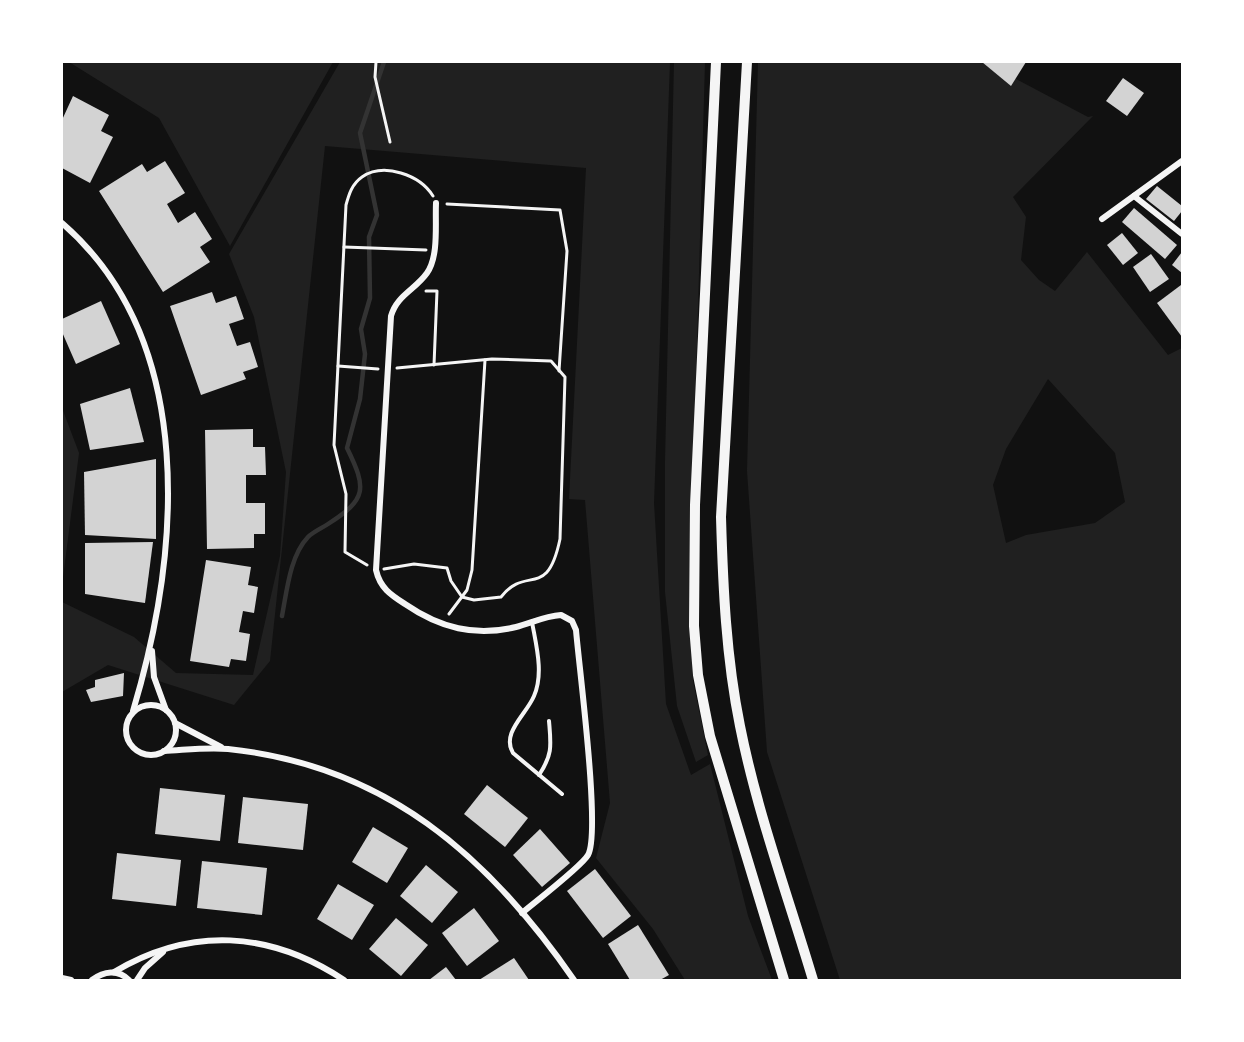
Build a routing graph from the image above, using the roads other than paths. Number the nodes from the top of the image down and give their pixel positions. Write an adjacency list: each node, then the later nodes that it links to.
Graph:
1 (716, 62): 29 (main road)
2 (747, 62): 30 (main road)
3 (1182, 161): 4 (street)
4 (1134, 196): 6 (street); 8 (street)
5 (435, 203): 9 (street)
6 (1102, 219)
7 (62, 223): 10 (street)
8 (1182, 234)
9 (532, 622): 17 (lane); 19 (street)
10 (153, 642): 11 (street); 12 (street)
11 (166, 710): 12 (street); 14 (street)
12 (134, 711): 16 (street)
13 (549, 721): 17 (lane)
14 (175, 723): 15 (street); 16 (street)
15 (228, 749): 16 (street); 19 (street)
16 (164, 751)
17 (539, 775): 18 (lane)
18 (562, 794)
19 (522, 913): 28 (street)
20 (166, 950): 21 (street); 26 (street); 27 (street)
21 (114, 972): 24 (street); 25 (street)
22 (62, 978): 23 (street)
23 (71, 981)
24 (92, 981)
25 (129, 981)
26 (137, 981)
27 (344, 981)
28 (574, 981)
29 (784, 981)
30 (813, 981)

